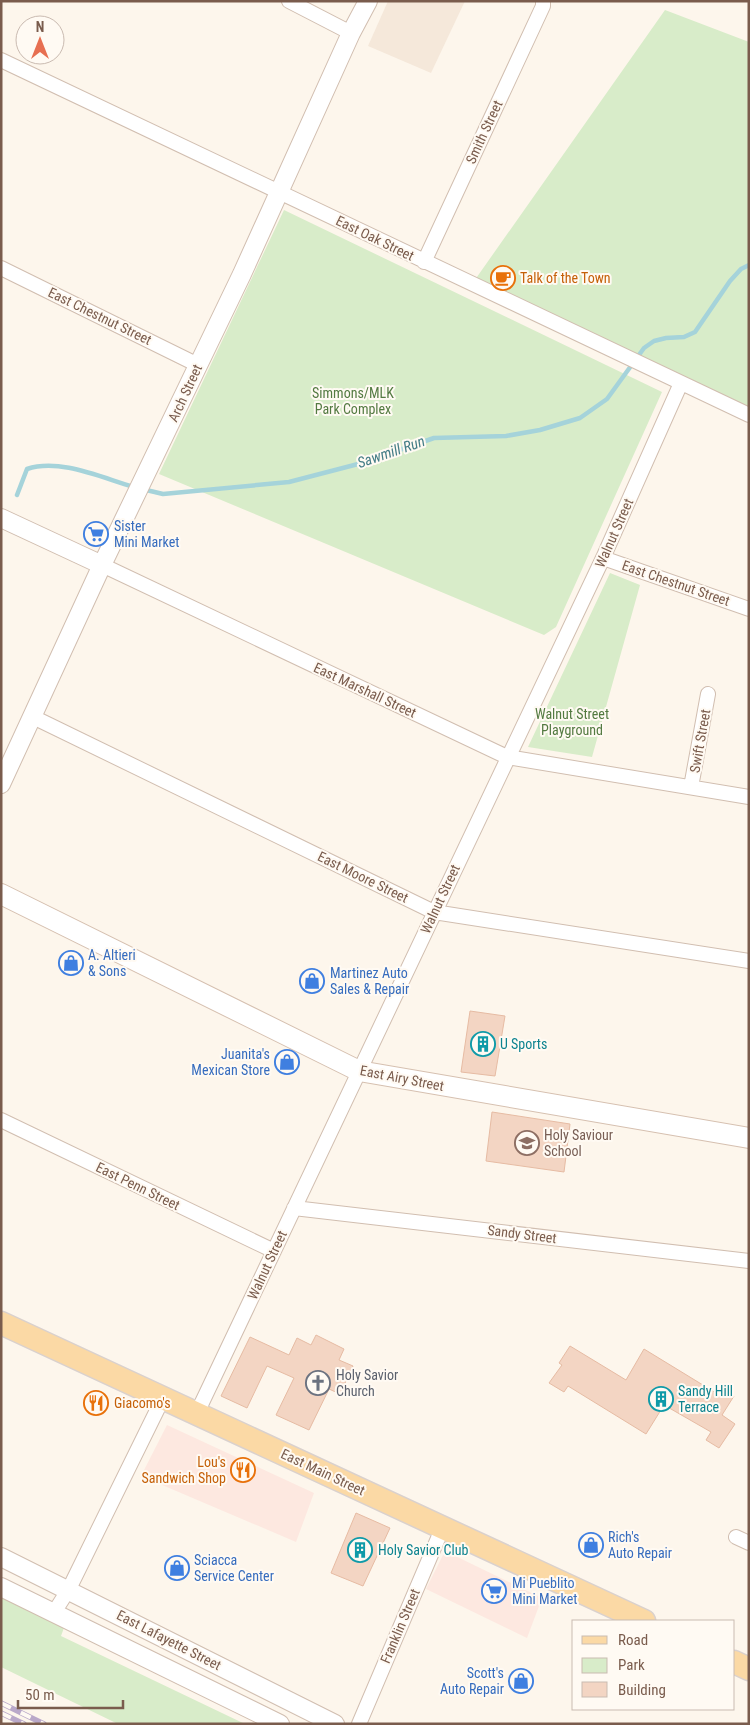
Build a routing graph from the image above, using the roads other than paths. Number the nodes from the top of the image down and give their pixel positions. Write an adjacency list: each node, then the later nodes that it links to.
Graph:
1 (289, 1): 4 (street)
2 (368, 1): 4 (street, Arch Street)
3 (543, 1): 7 (street, Smith Street)
4 (351, 33): 6 (street, Arch Street)
5 (1, 60): 6 (street, East Oak Street)
6 (279, 192): 7 (street, East Oak Street); 9 (street, Arch Street)
7 (424, 262): 10 (street, East Oak Street)
8 (1, 268): 9 (street, East Chestnut Street)
9 (198, 365): 14 (street, Arch Street)
10 (681, 383): 11 (street, East Oak Street); 13 (street, Walnut Street)
11 (749, 415)
12 (1, 518): 14 (street, East Marshall Street)
13 (603, 558): 15 (street, East Chestnut Street); 18 (street, Walnut Street)
14 (102, 565): 17 (street, Arch Street); 18 (street, East Marshall Street)
15 (749, 608)
16 (708, 694): 20 (street, Swift Street)
17 (33, 716): 19 (street, Arch Street); 23 (street, East Moore Street)
18 (507, 757): 20 (street, East Marshall Street); 23 (street, Walnut Street)
19 (1, 784)
20 (691, 787): 21 (street, East Marshall Street)
21 (749, 797)
22 (1, 894): 25 (main road, East Airy Street)
23 (434, 912): 24 (street, East Moore Street); 25 (street, Walnut Street)
24 (749, 961)
25 (359, 1071): 27 (main road, East Airy Street); 28 (street, Walnut Street)
26 (1, 1120): 29 (street, East Penn Street)
27 (749, 1138)
28 (294, 1208): 29 (street, Walnut Street); 31 (street, Sandy Street)
29 (274, 1251): 34 (street, Walnut Street)
30 (749, 1257): 31 (street)
31 (748, 1261)
32 (1, 1323): 33 (main road, East Main Street)
33 (163, 1398): 34 (main road, East Main Street); 38 (street)
34 (197, 1413): 35 (main road, East Main Street)
35 (442, 1529): 40 (main road, East Main Street); 45 (street, Franklin Street)
36 (1, 1557): 38 (street, East Lafayette Street)
37 (1, 1587): 39 (street, East Lafayette Street)
38 (69, 1589): 39 (street); 44 (street, East Lafayette Street)
39 (53, 1614): 43 (street, East Lafayette Street)
40 (642, 1620)
41 (735, 1662): 42 (main road)
42 (749, 1669)
43 (280, 1724)
44 (335, 1724)
45 (359, 1724)

